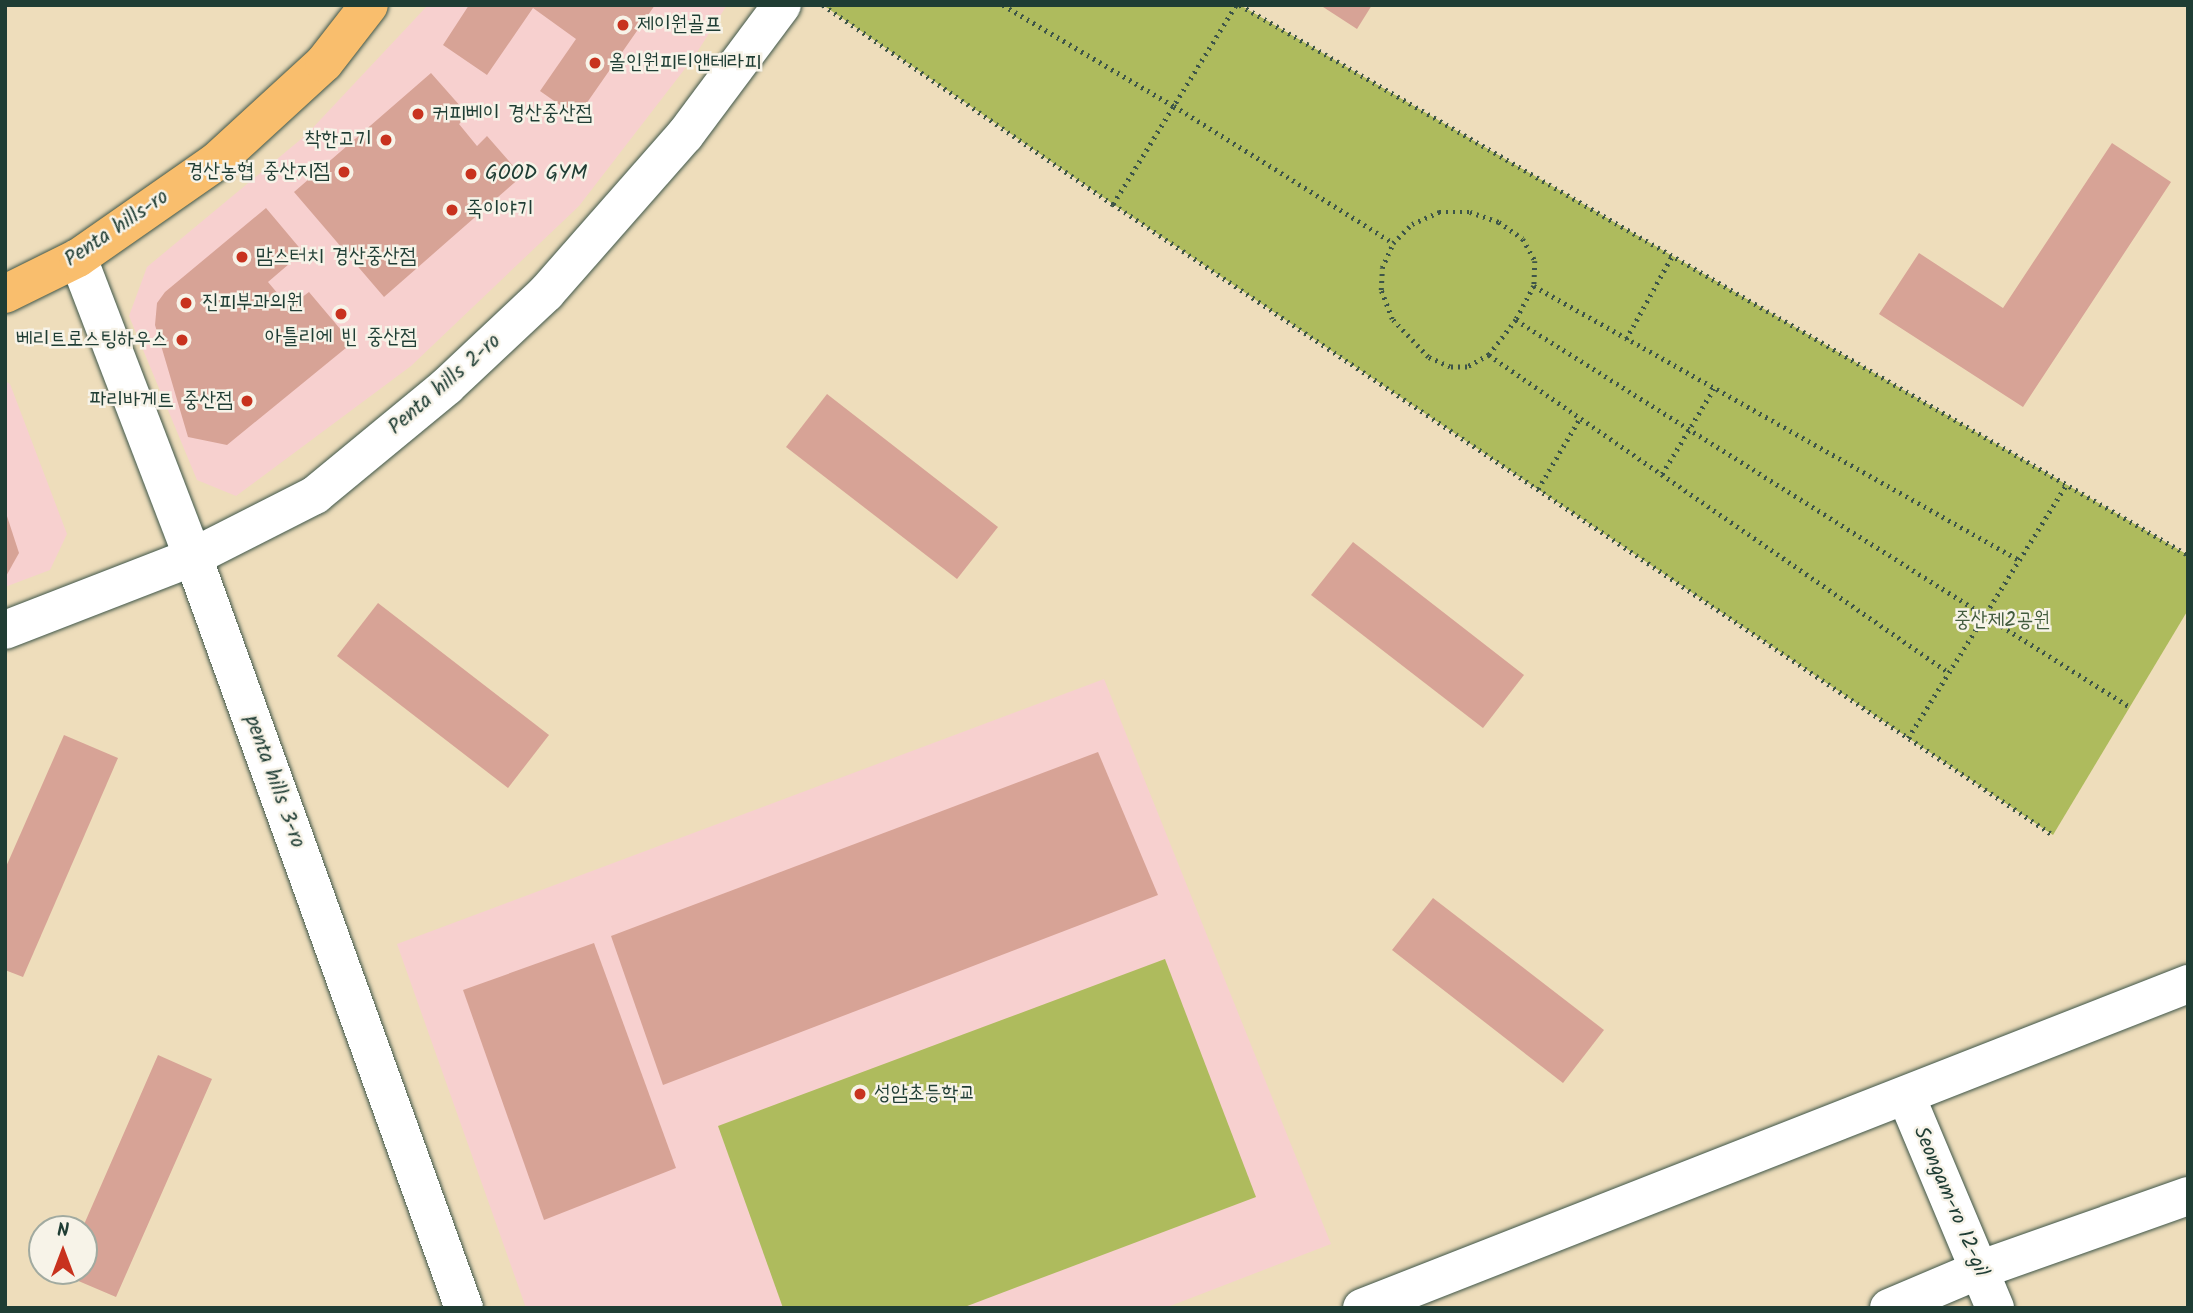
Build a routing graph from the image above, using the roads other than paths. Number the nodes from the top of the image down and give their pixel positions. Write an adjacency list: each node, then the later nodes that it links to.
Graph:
1 (369, 5): 3 (main road, Penta hills-ro)
2 (782, 5): 5 (street, Penta hills 2-ro)
3 (78, 258): 4 (main road, Penta hills-ro); 5 (street, penta hills 3-ro)
4 (5, 294)
5 (193, 557): 6 (street, Penta hills 2-ro); 11 (street, penta hills 3-ro)
6 (5, 630)
7 (2188, 984): 8 (street)
8 (1906, 1096): 10 (street, Seongam-ro 12-gil); 12 (street)
9 (2186, 1201): 10 (street)
10 (1979, 1270): 13 (street); 14 (street, Seongam-ro 12-gil)
11 (464, 1308)
12 (1362, 1308)
13 (1889, 1308)
14 (1995, 1308)

